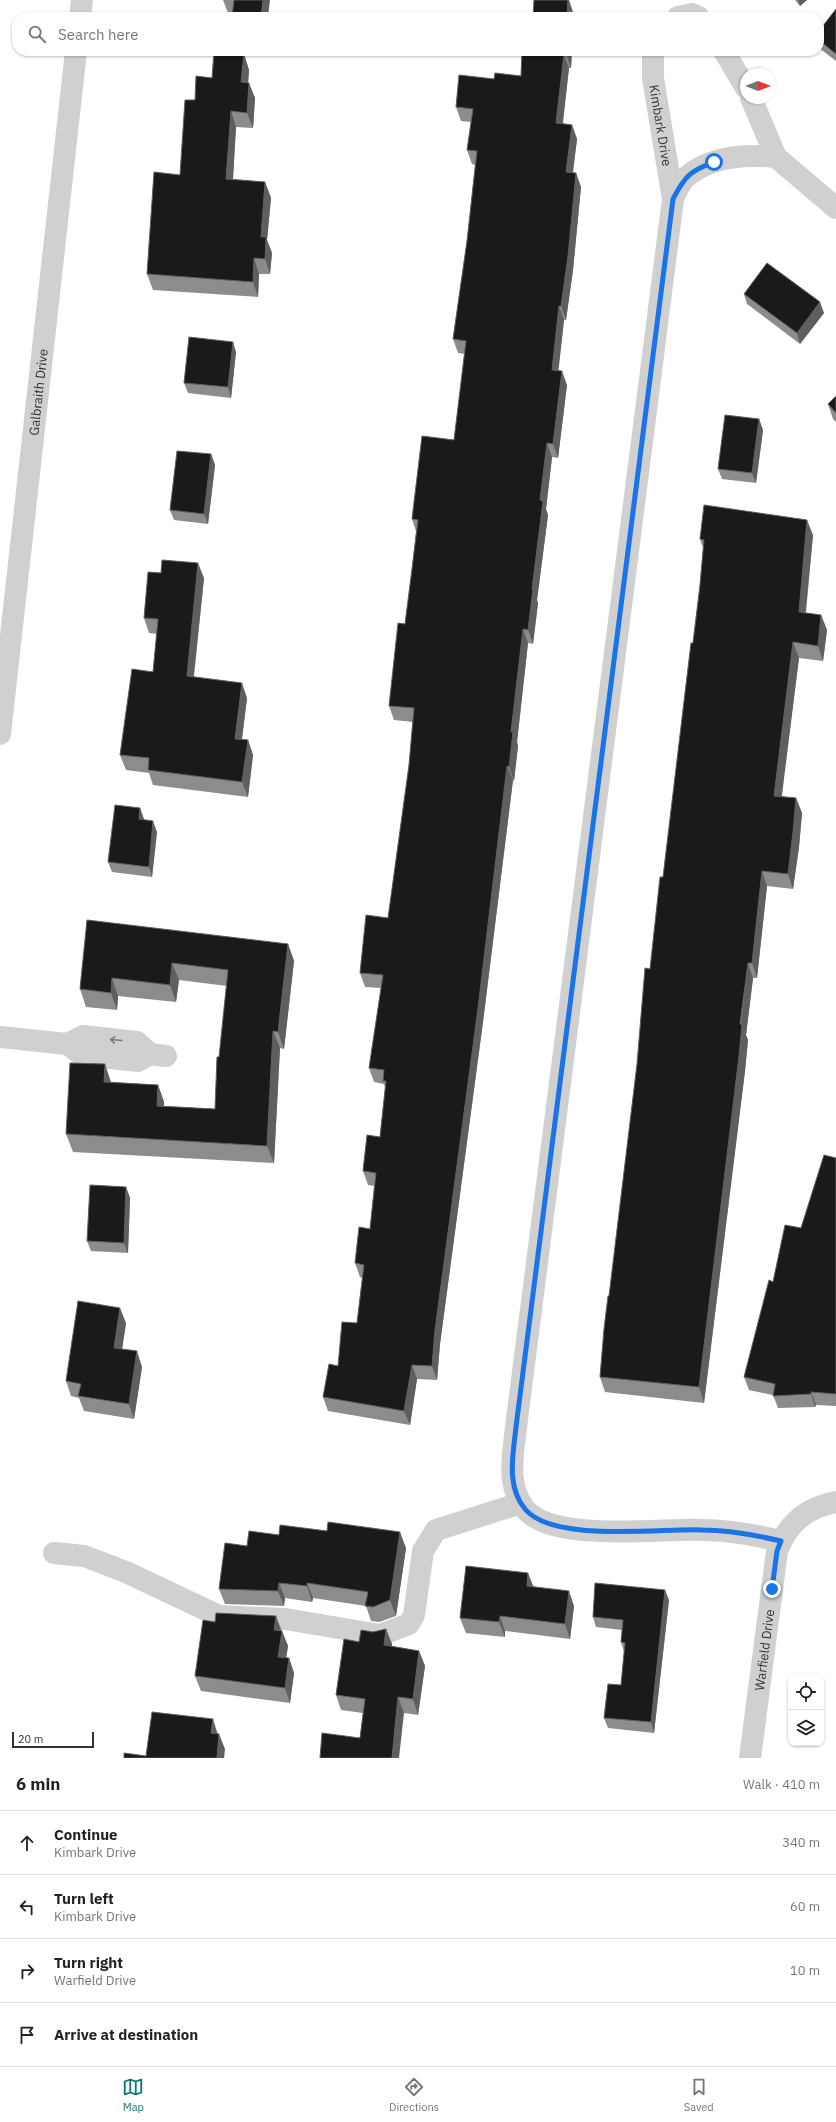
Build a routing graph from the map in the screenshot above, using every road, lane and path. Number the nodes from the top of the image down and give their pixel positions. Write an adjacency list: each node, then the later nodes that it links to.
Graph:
1 (82, 0): 2 (street)
2 (81, 12)
3 (75, 56): 11 (street, Galbraith Drive)
4 (653, 56): 9 (street, Kimbark Drive)
5 (727, 56): 6 (street)
6 (740, 78)
7 (754, 104): 8 (street)
8 (776, 157): 9 (street, Kimbark Drive); 10 (street)
9 (673, 199): 15 (street, Kimbark Drive)
10 (836, 208)
11 (0, 734)
12 (0, 1037): 13 (street)
13 (158, 1055)
14 (836, 1502): 16 (street, Warfield Drive)
15 (521, 1503): 16 (street, Kimbark Drive); 17 (street)
16 (781, 1541): 18 (street, Warfield Drive)
17 (54, 1553)
18 (750, 1758)

